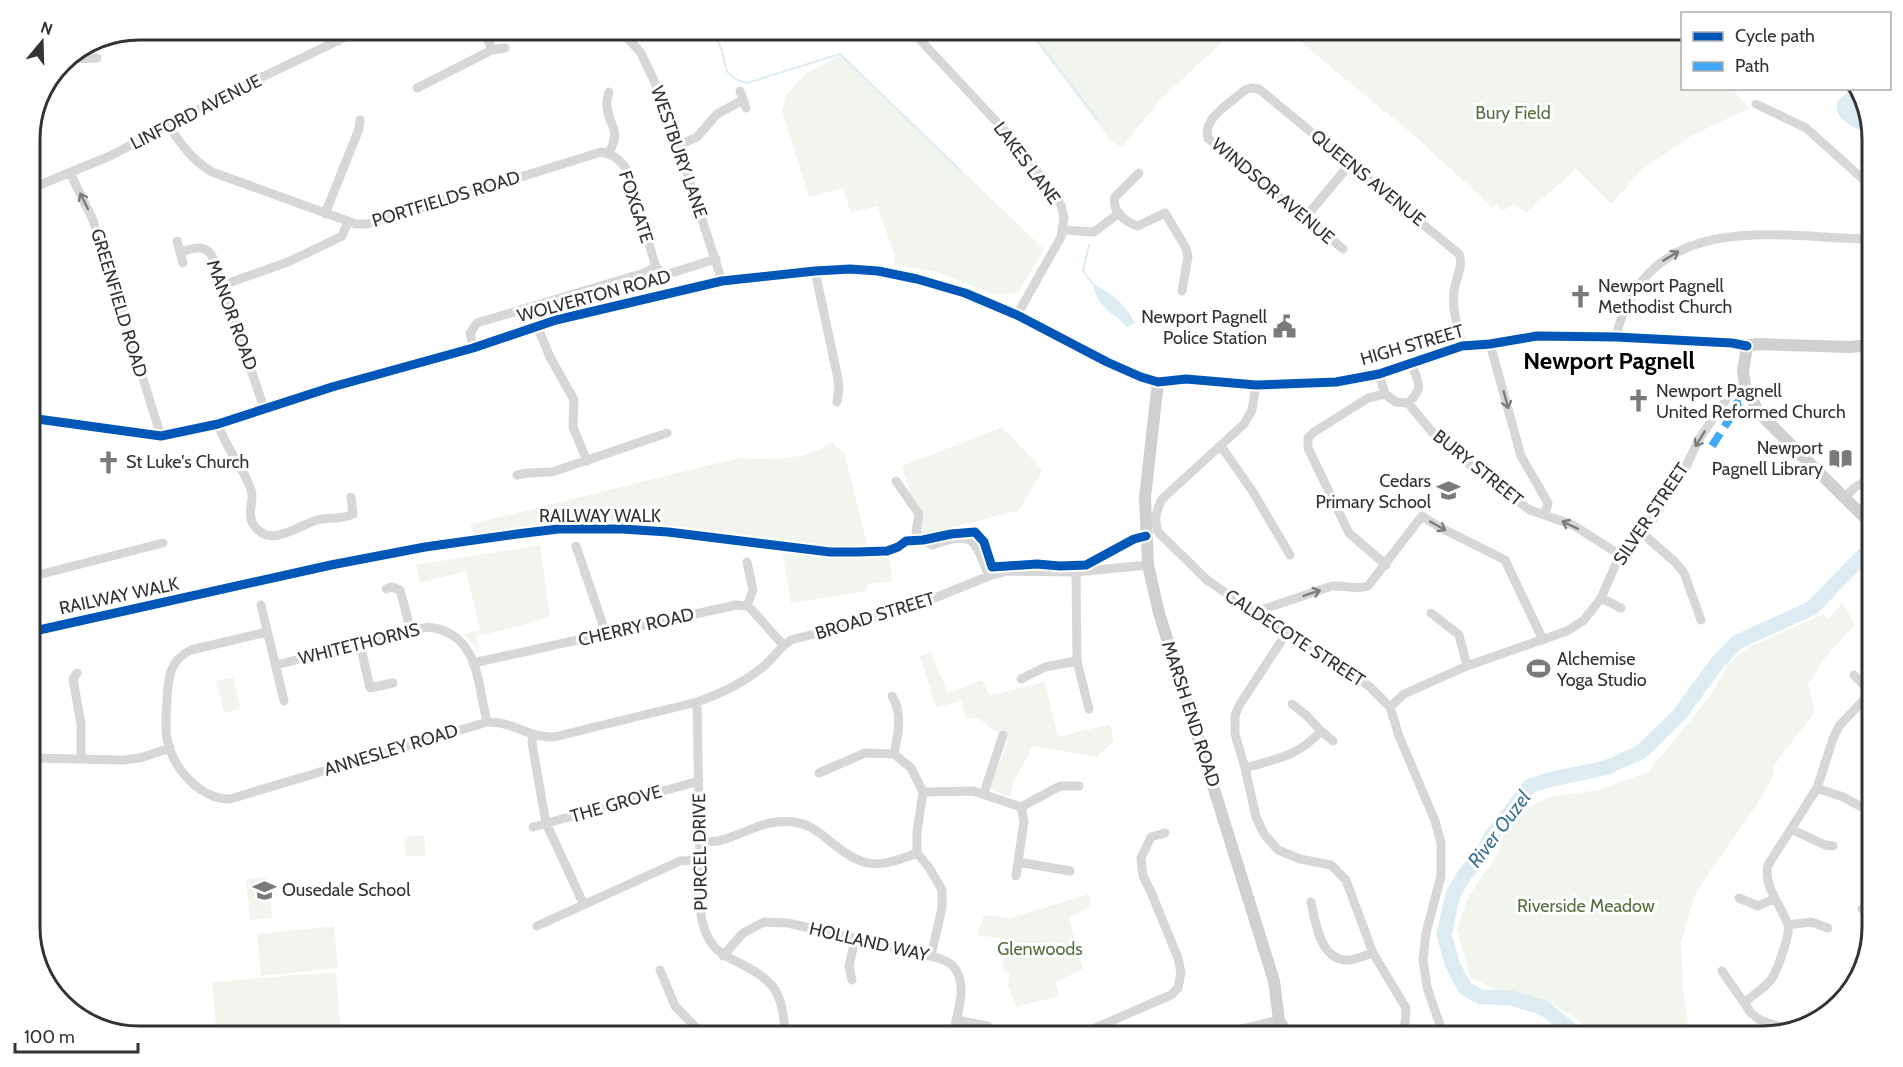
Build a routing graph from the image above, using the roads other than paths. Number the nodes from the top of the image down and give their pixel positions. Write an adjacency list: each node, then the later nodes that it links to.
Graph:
1 (488, 40): 6 (street)
2 (630, 40): 16 (street, WESTBURY LANE)
3 (920, 40): 27 (street, LAKES LANE)
4 (338, 41): 14 (street, LINFORD AVENUE)
5 (505, 48): 6 (street)
6 (492, 50): 9 (street)
7 (82, 58): 8 (street)
8 (97, 58)
9 (417, 88)
10 (609, 92): 17 (street, FOXGATE)
11 (743, 99): 16 (street)
12 (1756, 104): 21 (street)
13 (360, 120): 24 (street)
14 (167, 124): 19 (street, LINFORD AVENUE); 24 (street, PORTFIELDS ROAD)
15 (1206, 130): 18 (street, QUEENS AVENUE); 25 (street, WINDSOR AVENUE)
16 (678, 145): 32 (street, WESTBURY LANE)
17 (609, 153): 26 (street, PORTFIELDS ROAD); 34 (street, FOXGATE)
18 (1350, 164): 25 (street); 43 (street, QUEENS AVENUE)
19 (70, 173): 22 (street, LINFORD AVENUE); 59 (street, GREENFIELD ROAD, one-way to 19)
20 (1139, 173): 23 (street)
21 (1862, 178)
22 (41, 185)
23 (1119, 213): 27 (street); 38 (street)
24 (325, 214): 26 (street, PORTFIELDS ROAD)
25 (1305, 218): 30 (street, WINDSOR AVENUE)
26 (348, 222): 37 (street)
27 (1064, 230): 39 (street)
28 (1862, 238): 41 (street, one-way to 28)
29 (177, 241): 31 (street, MANOR ROAD)
30 (1343, 249)
31 (180, 252): 33 (street, MANOR ROAD); 37 (street, MANOR ROAD)
32 (716, 259): 34 (street, FOXGATE); 36 (street, WESTBURY LANE)
33 (183, 263)
34 (656, 267): 46 (street, WOLVERTON ROAD)
35 (815, 271): 36 (street, WOLVERTON ROAD); 39 (street, WOLVERTON ROAD); 53 (street)
36 (722, 281): 40 (street, WOLVERTON ROAD)
37 (223, 285): 55 (street, MANOR ROAD)
38 (1182, 291)
39 (1017, 315): 49 (street, WOLVERTON ROAD)
40 (537, 326): 46 (street, WOLVERTON ROAD); 61 (street)
41 (1616, 337): 42 (street, HIGH STREET); 44 (street, HIGH STREET)
42 (1490, 344): 43 (street, HIGH STREET); 67 (street, one-way to 67)
43 (1462, 345): 47 (street, HIGH STREET)
44 (1747, 346): 45 (street, HIGH STREET); 51 (street)
45 (1862, 346)
46 (473, 348): 55 (street, WOLVERTON ROAD)
47 (1411, 363): 48 (street, HIGH STREET); 54 (street)
48 (1379, 374): 50 (street, HIGH STREET); 52 (street)
49 (1158, 382): 50 (street, HIGH STREET); 75 (street, MARSH END ROAD)
50 (1256, 385): 60 (street, CALDECOTE STREET)
51 (1745, 385): 66 (street); 69 (street, SILVER STREET, one-way to 69)
52 (1385, 394): 54 (street, BURY STREET); 76 (street)
53 (837, 402)
54 (1408, 403): 67 (street, BURY STREET)
55 (264, 408): 57 (street, WOLVERTON ROAD)
56 (41, 419): 59 (street, WOLVERTON ROAD)
57 (218, 424): 59 (street, WOLVERTON ROAD); 65 (street)
58 (667, 433): 61 (street)
59 (161, 436)
60 (1221, 446): 72 (street); 86 (street, CALDECOTE STREET)
61 (586, 461): 62 (street)
62 (517, 475)
63 (896, 481): 79 (street)
64 (1862, 483): 66 (street)
65 (351, 497)
66 (1848, 502): 68 (street)
67 (1545, 514): 73 (street, BURY STREET, one-way to 67)
68 (1862, 515)
69 (1642, 534): 73 (street, SILVER STREET); 87 (street)
70 (163, 543): 78 (street)
71 (576, 546): 90 (street)
72 (1290, 555)
73 (1620, 555): 81 (street, SILVER STREET)
74 (747, 562): 83 (street)
75 (1148, 565): 77 (street, BROAD STREET); 157 (street, MARSH END ROAD)
76 (1386, 565): 86 (street, one-way to 76); 93 (street, one-way to 93)
77 (1076, 572): 79 (street, BROAD STREET); 96 (street)
78 (41, 574)
79 (989, 576): 92 (street, BROAD STREET)
80 (386, 589): 88 (street)
81 (1601, 598): 84 (street); 93 (street, SILVER STREET)
82 (261, 605): 89 (street)
83 (747, 606): 90 (street, CHERRY ROAD); 95 (street)
84 (1621, 608)
85 (1431, 613): 99 (street)
86 (1258, 614): 91 (street, CALDECOTE STREET)
87 (1701, 620)
88 (411, 631): 94 (street, WHITETHORNS); 97 (street, WHITETHORNS)
89 (267, 632): 98 (street); 117 (street, ANNESLEY ROAD)
90 (606, 634): 97 (street, CHERRY ROAD)
91 (1286, 634): 110 (street, CALDECOTE STREET); 121 (street)
92 (799, 638): 95 (street, ANNESLEY ROAD)
93 (1543, 640): 99 (street, SILVER STREET)
94 (360, 644): 98 (street, WHITETHORNS); 103 (street)
95 (783, 645): 107 (street, ANNESLEY ROAD)
96 (1077, 662): 102 (street); 111 (street)
97 (474, 663): 112 (street, WHITETHORNS)
98 (276, 665): 106 (street)
99 (1467, 666): 110 (street, SILVER STREET)
100 (78, 673): 120 (street)
101 (1854, 675): 104 (street)
102 (1021, 679)
103 (393, 683)
104 (1862, 683)
105 (892, 696): 118 (street)
106 (284, 701)
107 (696, 702): 115 (street, ANNESLEY ROAD); 123 (street, PURCEL DRIVE)
108 (1862, 703): 125 (street)
109 (1292, 704): 113 (street)
110 (1390, 707): 166 (street, CALDECOTE STREET)
111 (1089, 710)
112 (487, 722): 115 (street, ANNESLEY ROAD); 117 (street, ANNESLEY ROAD)
113 (1321, 731): 116 (street); 121 (street)
114 (1003, 735): 127 (street)
115 (533, 736): 130 (street)
116 (1333, 741)
117 (170, 748): 120 (street)
118 (894, 754): 122 (street); 126 (street)
119 (41, 758): 120 (street)
120 (81, 760)
121 (1245, 768): 149 (street)
122 (819, 773)
123 (699, 781): 130 (street, THE GROVE); 134 (street, PURCEL DRIVE)
124 (1079, 786): 128 (street)
125 (1817, 788): 129 (street); 132 (street)
126 (923, 792): 127 (street); 136 (street)
127 (984, 793): 128 (street)
128 (1021, 807): 138 (street)
129 (1862, 807)
130 (546, 823): 131 (street, THE GROVE); 144 (street)
131 (533, 827)
132 (1791, 829): 135 (street); 142 (street)
133 (1165, 833): 162 (street)
134 (700, 841): 136 (street); 137 (street, PURCEL DRIVE)
135 (1833, 846)
136 (917, 853): 151 (street)
137 (700, 860): 144 (street); 150 (street, PURCEL DRIVE)
138 (1018, 862): 139 (street); 140 (street)
139 (1070, 870)
140 (1016, 876)
141 (1739, 898): 142 (street)
142 (1774, 899): 145 (street)
143 (1311, 902): 149 (street)
144 (584, 905): 146 (street)
145 (1788, 925): 147 (street); 155 (street)
146 (537, 926)
147 (1828, 928)
148 (855, 939): 150 (street, HOLLAND WAY); 151 (street, HOLLAND WAY); 154 (street)
149 (1373, 953): 165 (street)
150 (723, 956): 159 (street, PURCEL DRIVE)
151 (931, 956): 156 (street, HOLLAND WAY)
152 (660, 970): 158 (street)
153 (1722, 971): 155 (street)
154 (852, 980)
155 (1745, 1002): 167 (street)
156 (956, 1020): 160 (street, HOLLAND WAY); 161 (street)
157 (1279, 1020): 163 (street); 164 (street, MARSH END ROAD)
158 (694, 1026)
159 (784, 1026)
160 (955, 1026)
161 (988, 1026)
162 (1099, 1026)
163 (1254, 1026)
164 (1283, 1026)
165 (1405, 1026)
166 (1440, 1026)
167 (1777, 1026)

